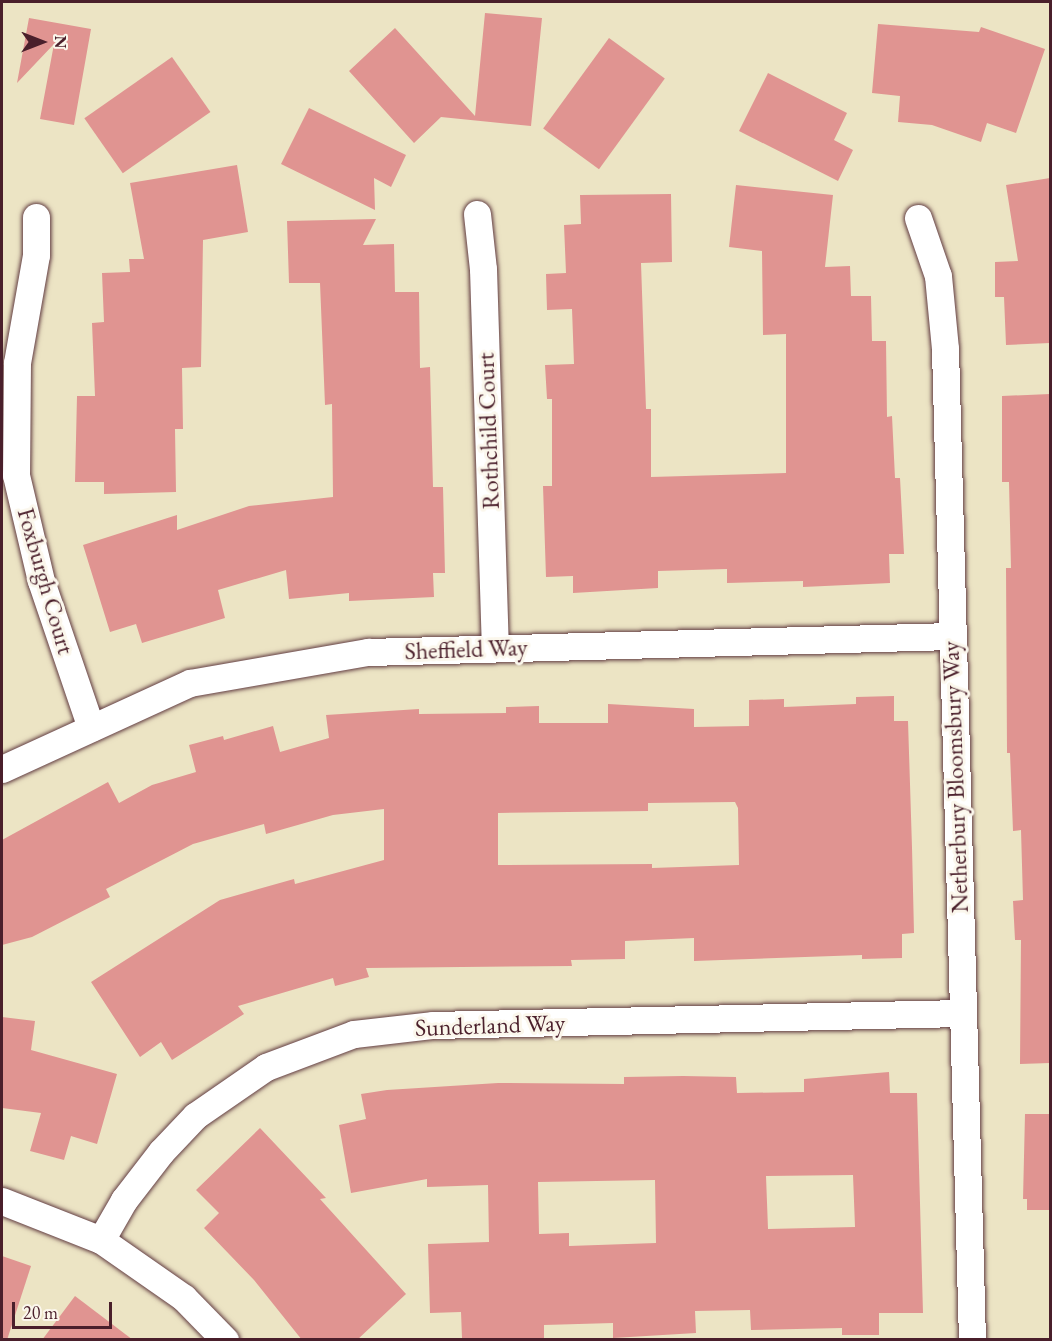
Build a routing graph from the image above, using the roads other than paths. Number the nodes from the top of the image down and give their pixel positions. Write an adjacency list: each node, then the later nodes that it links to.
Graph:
1 (477, 214): 5 (street, Rothchild Court)
2 (36, 217): 6 (street, Foxburgh Court)
3 (918, 218): 4 (street, Netherbury Bloomsbury Way)
4 (951, 636): 5 (street, Sheffield Way); 8 (street, Netherbury Bloomsbury Way)
5 (495, 648): 6 (street, Sheffield Way)
6 (91, 728): 7 (street, Sheffield Way)
7 (2, 769)
8 (962, 1012): 10 (street, Sunderland Way); 12 (street, Netherbury Bloomsbury Way)
9 (2, 1201): 10 (street)
10 (101, 1240): 11 (street)
11 (225, 1340)
12 (972, 1340)

